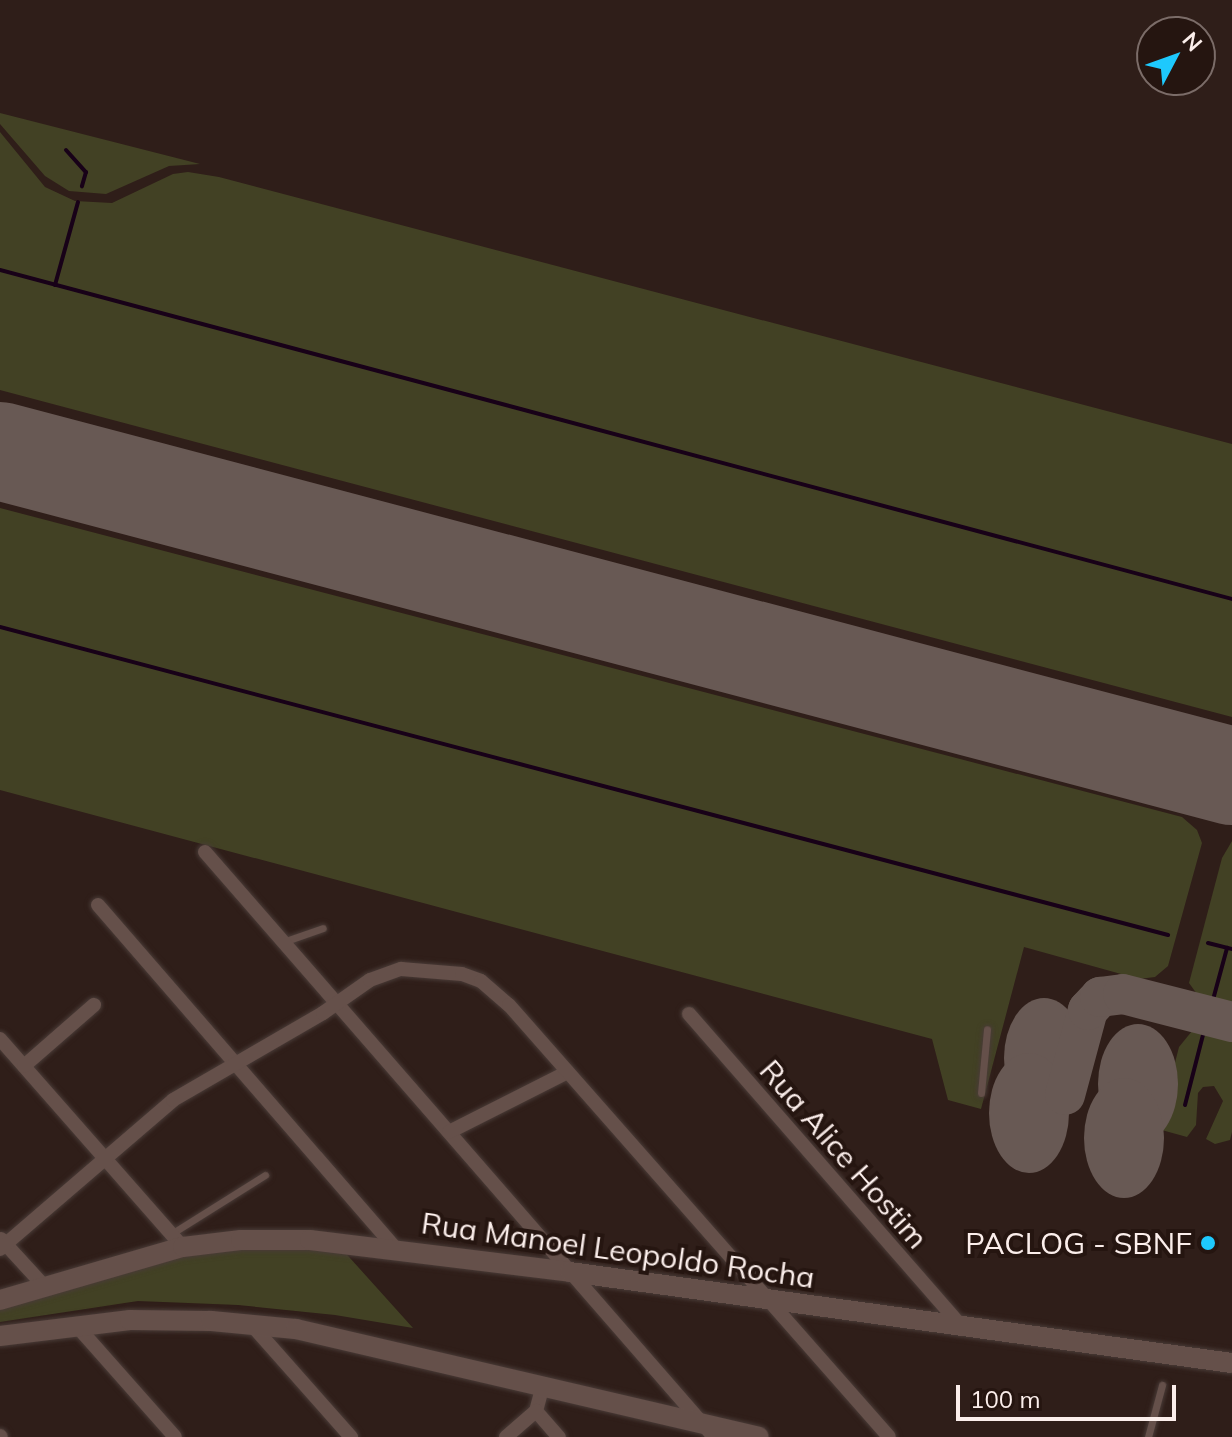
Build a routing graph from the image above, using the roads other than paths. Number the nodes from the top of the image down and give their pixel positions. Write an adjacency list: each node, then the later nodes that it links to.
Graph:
1 (205, 852): 4 (street)
2 (98, 905): 10 (street)
3 (323, 928): 4 (lane)
4 (283, 942): 5 (street)
5 (336, 1002): 10 (street); 12 (street); 14 (street)
6 (94, 1005): 11 (street)
7 (689, 1014): 26 (street, Rua Alice Hostim)
8 (987, 1029): 13 (lane)
9 (0, 1039): 11 (street)
10 (236, 1063): 15 (street); 19 (street)
11 (24, 1066): 15 (street)
12 (568, 1072): 14 (street); 23 (street)
13 (981, 1093)
14 (449, 1132): 20 (street)
15 (105, 1158): 17 (street); 18 (street)
16 (265, 1175): 17 (lane)
17 (177, 1241): 19 (main road, Rua Manoel Leopoldo Rocha); 21 (main road, Rua Manoel Leopoldo Rocha)
18 (2, 1243): 21 (street)
19 (400, 1252): 20 (main road, Rua Manoel Leopoldo Rocha)
20 (570, 1272): 23 (main road, Rua Manoel Leopoldo Rocha); 32 (street)
21 (44, 1286): 22 (main road, Rua Manoel Leopoldo Rocha)
22 (0, 1300)
23 (768, 1300): 26 (main road, Rua Manoel Leopoldo Rocha); 38 (street)
24 (251, 1324): 25 (main road); 29 (main road); 34 (street)
25 (76, 1325): 27 (main road); 33 (street)
26 (962, 1327): 28 (main road, Rua Manoel Leopoldo Rocha)
27 (0, 1336)
28 (1232, 1363)
29 (543, 1385): 31 (street); 32 (main road)
30 (1162, 1385): 39 (lane)
31 (536, 1411): 35 (street); 36 (street)
32 (708, 1430): 37 (main road)
33 (175, 1437)
34 (351, 1437)
35 (506, 1437)
36 (559, 1437)
37 (759, 1437)
38 (889, 1437)
39 (1148, 1437)

